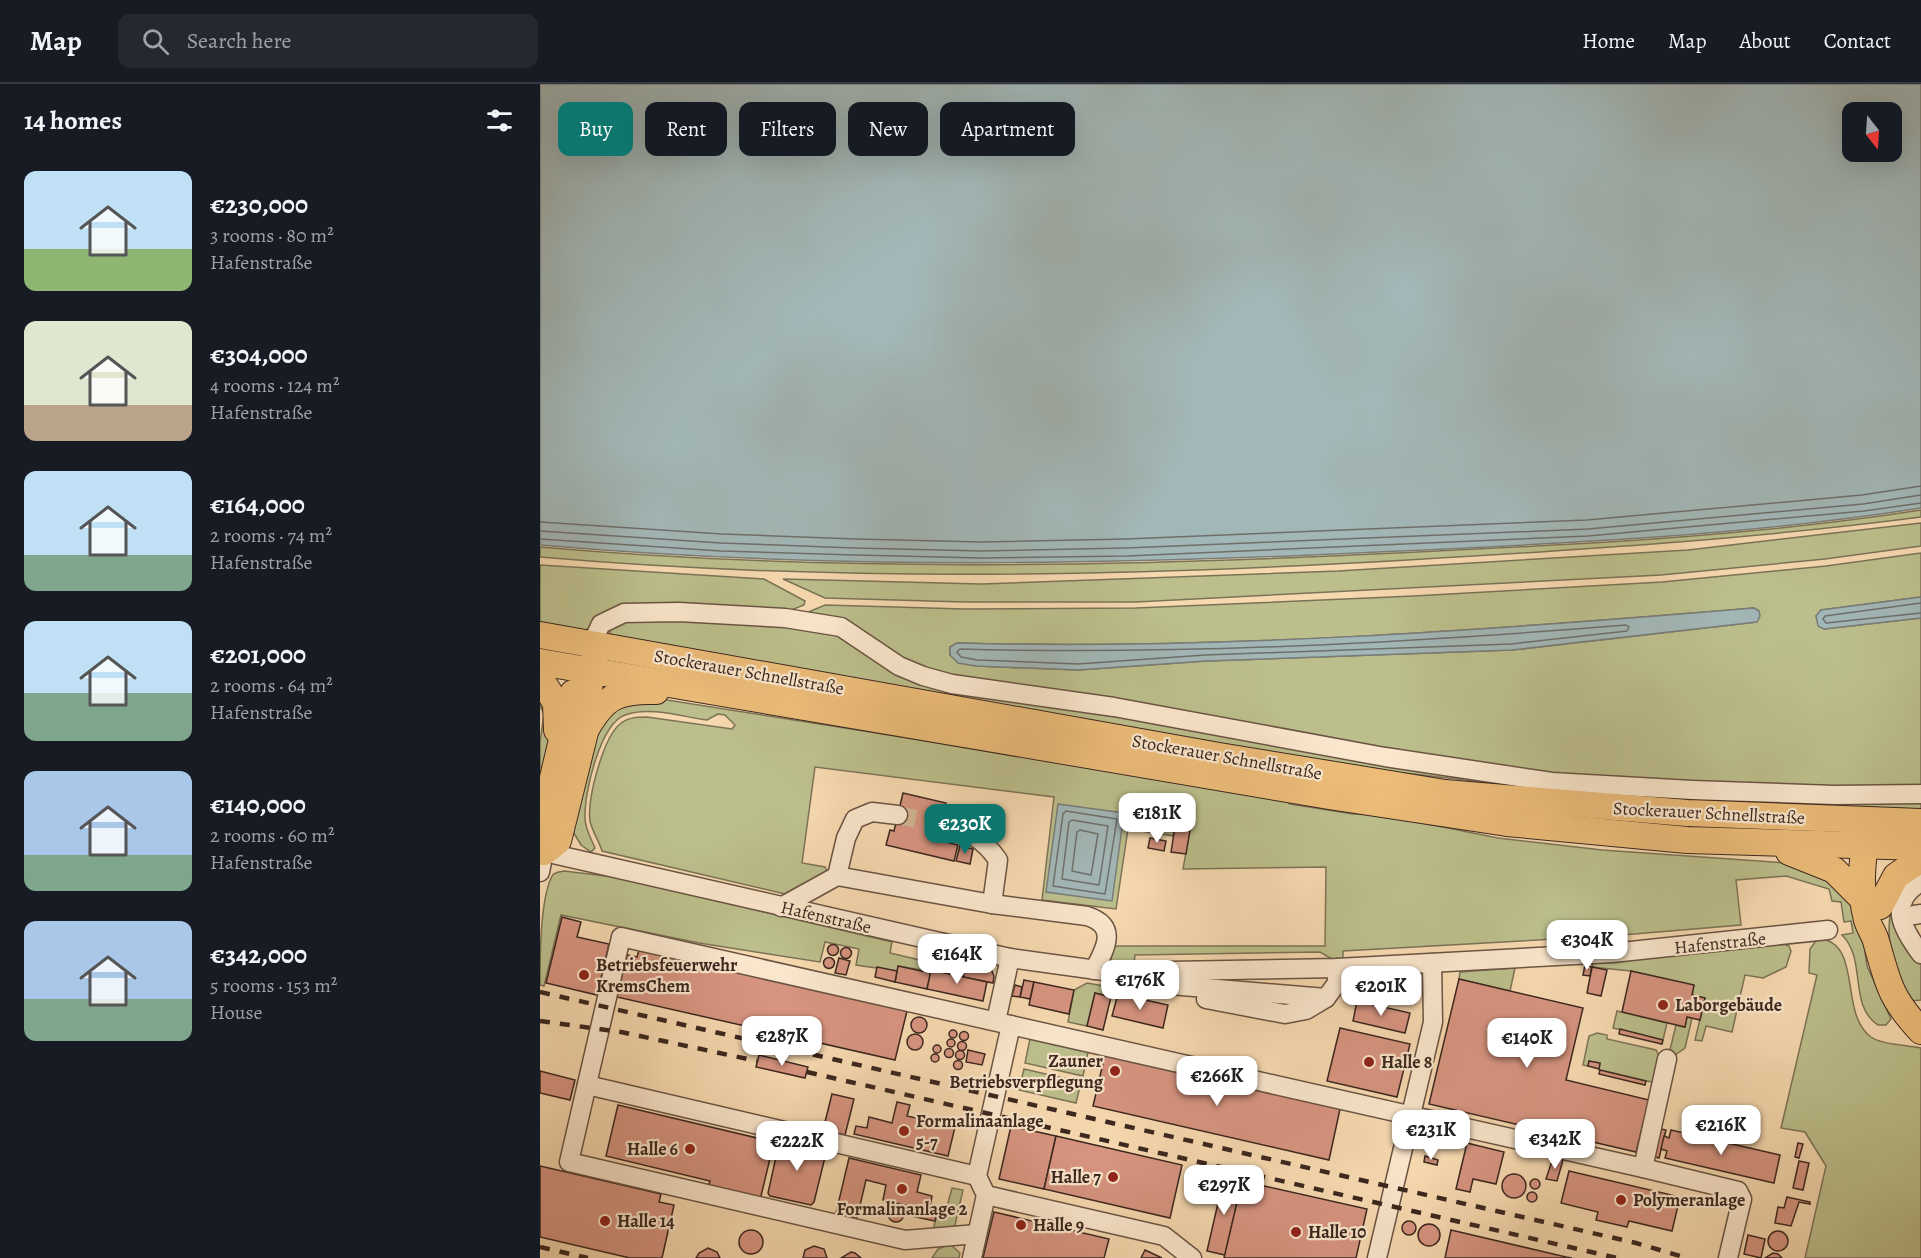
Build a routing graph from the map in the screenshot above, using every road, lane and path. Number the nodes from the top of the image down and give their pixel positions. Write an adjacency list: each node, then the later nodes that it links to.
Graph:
1 (540, 635): 2 (highway, Stockerauer Schnellstraße)
2 (592, 644): 4 (highway); 9 (street); 11 (highway, Stockerauer Schnellstraße)
3 (540, 662): 4 (highway, Stockerauer Schnellstraße)
4 (586, 669): 6 (highway, Stockerauer Schnellstraße); 7 (highway); 8 (highway)
5 (540, 678): 8 (highway)
6 (716, 692): 7 (highway); 14 (highway, Stockerauer Schnellstraße)
7 (585, 732): 17 (highway)
8 (551, 783): 17 (highway)
9 (1921, 794)
10 (898, 815): 19 (street)
11 (1873, 821): 12 (highway, Stockerauer Schnellstraße); 15 (highway)
12 (1921, 822)
13 (941, 824): 22 (street)
14 (1766, 844): 15 (highway, Stockerauer Schnellstraße); 21 (highway)
15 (1872, 847): 16 (highway, Stockerauer Schnellstraße); 21 (highway)
16 (1921, 847)
17 (541, 849): 23 (street, Hafenstraße)
18 (1921, 859): 21 (highway)
19 (837, 876): 22 (street); 23 (street)
20 (1921, 882): 25 (street)
21 (1871, 902): 32 (highway)
22 (992, 904): 29 (street)
23 (780, 906): 26 (street, Hafenstraße)
24 (1828, 930): 27 (street, Hafenstraße)
25 (1921, 954)
26 (1010, 958): 29 (street, Hafenstraße); 31 (street)
27 (1432, 963): 28 (street, Hafenstraße); 35 (street)
28 (1337, 968): 30 (street, Hafenstraße); 30 (street)
29 (1094, 970): 30 (street, Hafenstraße)
30 (1124, 972)
31 (1004, 1023): 34 (street); 35 (street); 37 (street)
32 (1921, 1031)
33 (1667, 1059): 36 (street)
34 (587, 1085): 37 (street); 39 (street)
35 (1413, 1116): 36 (street); 42 (street)
36 (1643, 1168): 43 (street)
37 (977, 1176): 38 (street)
38 (986, 1195): 39 (street); 41 (street)
39 (977, 1234): 40 (street)
40 (972, 1258)
41 (1192, 1258)
42 (1377, 1258)
43 (1728, 1258)

